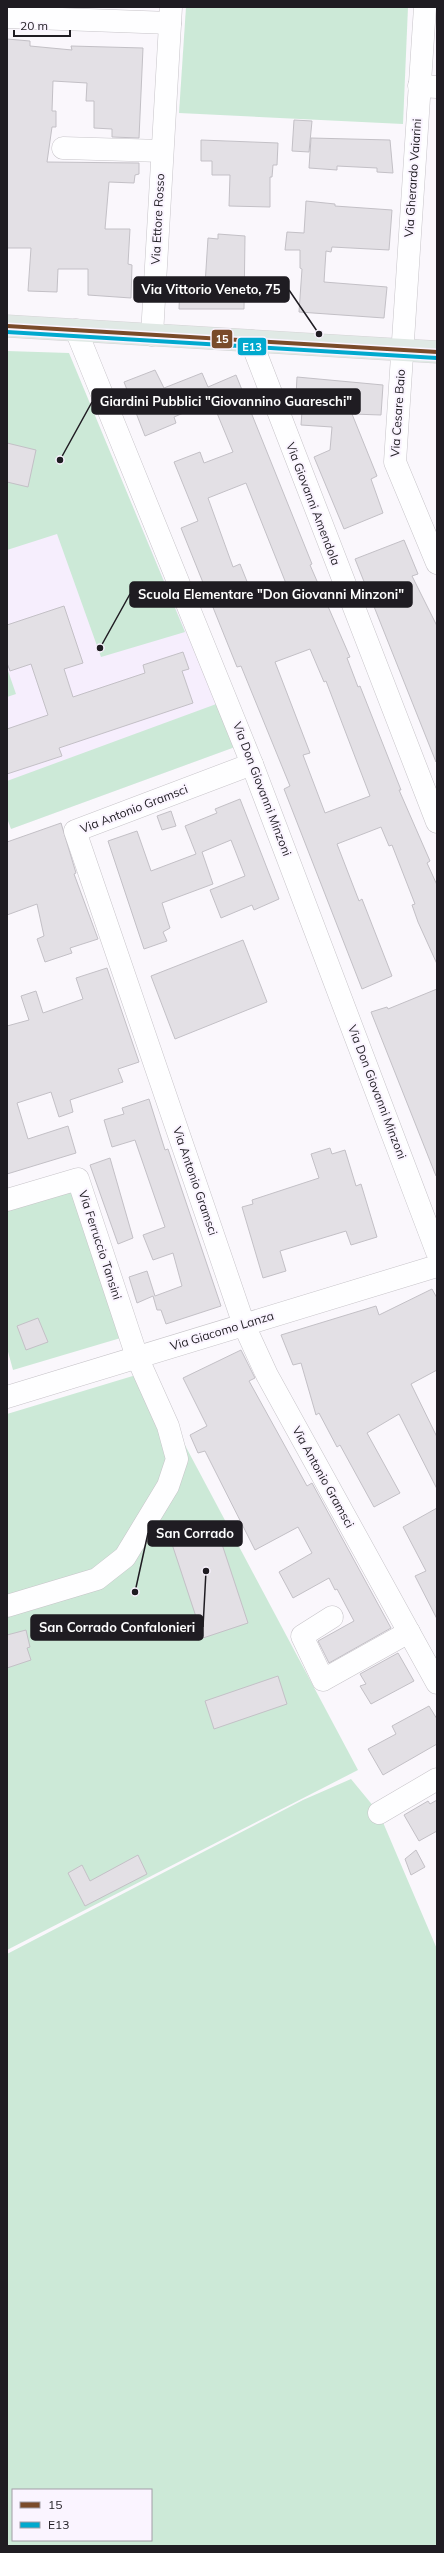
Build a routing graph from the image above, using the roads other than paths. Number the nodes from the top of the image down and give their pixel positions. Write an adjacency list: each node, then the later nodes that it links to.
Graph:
1 (424, 7): 4 (street, Via Gherardo Vaiarini)
2 (170, 15): 3 (street); 6 (street, Via Ettore Rosso)
3 (7, 17)
4 (428, 86): 11 (street, Via Gherardo Vaiarini)
5 (63, 148): 6 (street)
6 (162, 151): 9 (street, Via Ettore Rosso)
7 (7, 326): 8 (main road)
8 (76, 330): 9 (main road); 14 (street, Via Don Giovanni Minzoni)
9 (152, 335): 10 (main road)
10 (251, 341): 11 (main road); 15 (street, Via Giovanni Amendola)
11 (402, 350): 12 (main road); 13 (street, Via Cesare Baio)
12 (437, 352)
13 (437, 562)
14 (252, 764): 17 (street, Via Don Giovanni Minzoni); 19 (street, Via Antonio Gramsci)
15 (437, 822)
16 (7, 1200): 20 (street, Via Ferruccio Tansini)
17 (437, 1252)
18 (437, 1266): 19 (street, Via Giacomo Lanza)
19 (244, 1325): 20 (street, Via Giacomo Lanza); 24 (street, Via Antonio Gramsci)
20 (137, 1357): 21 (street, Via Giacomo Lanza); 22 (street)
21 (7, 1396)
22 (7, 1606)
23 (332, 1617): 24 (street)
24 (409, 1632): 25 (street, Via Antonio Gramsci)
25 (437, 1683)
26 (437, 1779): 27 (street)
27 (378, 1813)

